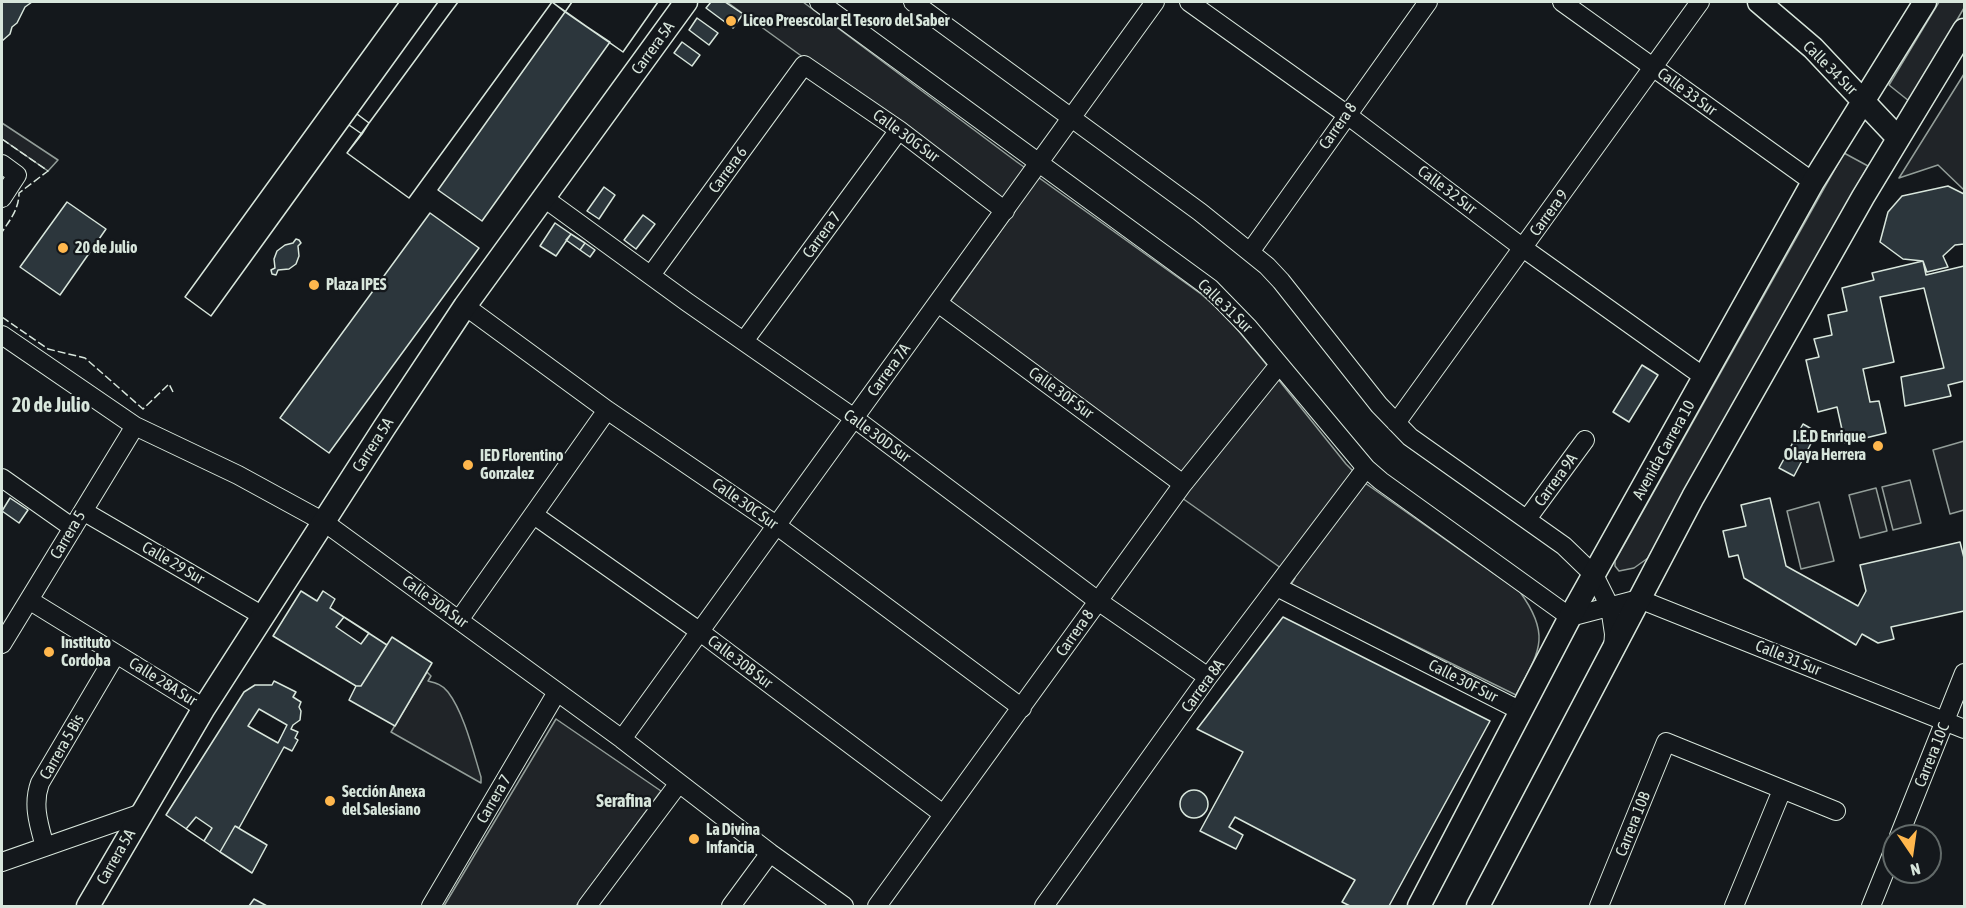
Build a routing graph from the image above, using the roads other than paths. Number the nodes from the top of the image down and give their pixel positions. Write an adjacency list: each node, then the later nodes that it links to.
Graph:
1 (686, 2): 23 (main road, Carrera 5A)
2 (819, 2): 20 (street, Calle 31 Sur)
3 (913, 2): 16 (street)
4 (1155, 2): 16 (street, Carrera 7A)
5 (1190, 2): 15 (street, Calle 32 Sur)
6 (1428, 2): 15 (street, Carrera 8)
7 (1562, 2): 13 (street, Calle 33 Sur)
8 (1700, 2): 13 (street, Carrera 9)
9 (1759, 2): 14 (main road, Calle 34 Sur)
10 (1925, 2): 14 (main road, Avenida Carrera 10)
11 (1965, 30): 18 (main road)
12 (804, 66): 17 (street, Calle 30G Sur); 27 (street, Carrera 6)
13 (1653, 67): 21 (street, Calle 33 Sur); 25 (street, Carrera 9)
14 (1863, 101): 18 (main road, Calle 34 Sur); 21 (main road, Avenida Carrera 10)
15 (1346, 114): 25 (street, Calle 32 Sur); 26 (street, Carrera 8)
16 (1072, 118): 20 (street, Carrera 7A); 26 (street)
17 (899, 130): 24 (street, Calle 30G Sur); 31 (street, Carrera 7)
18 (1898, 138): 50 (main road)
19 (2, 164): 22 (street)
20 (1040, 164): 24 (street, Carrera 7A); 32 (street, Calle 31 Sur)
21 (1813, 182): 33 (main road, Avenida Carrera 10)
22 (2, 198)
23 (544, 198): 27 (street, Calle 30D Sur); 29 (main road, Carrera 5A)
24 (1005, 211): 28 (street, Carrera 7A)
25 (1523, 248): 33 (street, Calle 32 Sur); 36 (street, Carrera 9)
26 (1250, 252): 36 (street)
27 (651, 275): 31 (street, Calle 30D Sur)
28 (938, 303): 35 (street, Carrera 7A); 41 (street, Calle 30F Sur)
29 (465, 306): 34 (street, Calle 30C Sur); 45 (main road, Carrera 5A)
30 (3, 341): 37 (street, Calle 30A Sur)
31 (744, 341): 35 (street, Calle 30D Sur)
32 (1280, 365): 39 (street, Calle 31 Sur); 41 (street, Carrera 8)
33 (1704, 377): 48 (main road, Avenida Carrera 10)
34 (608, 410): 43 (street); 46 (street, Calle 30C Sur)
35 (854, 418): 46 (street, Carrera 7A); 52 (street, Calle 30D Sur)
36 (1396, 423): 44 (street)
37 (135, 426): 42 (street, Carrera 5); 45 (street, Calle 30A Sur)
38 (1585, 440): 44 (street, Carrera 9A)
39 (1366, 468): 49 (street, Carrera 8A); 55 (street, Calle 31 Sur)
40 (2, 478): 47 (street)
41 (1183, 484): 52 (street, Carrera 8)
42 (83, 511): 47 (street, Carrera 5); 54 (street, Calle 29 Sur)
43 (534, 515): 56 (street); 57 (street, Calle 30B Sur)
44 (1527, 519): 48 (street)
45 (324, 522): 54 (main road, Carrera 5A); 56 (street, Calle 30A Sur)
46 (776, 525): 57 (street, Carrera 7A); 65 (street, Calle 30C Sur)
47 (72, 528): 51 (street, Carrera 5)
48 (1594, 574): 53 (street); 55 (main road, Avenida Carrera 10)
49 (1277, 587): 62 (street, Carrera 8A); 66 (street, Calle 30F Sur)
50 (1639, 599): 53 (street); 59 (main road); 67 (street, Calle 31 Sur)
51 (29, 600): 58 (street, Carrera 5); 60 (street, Calle 28A Sur)
52 (1098, 601): 62 (street, Calle 30D Sur); 65 (street, Carrera 8)
53 (1610, 607): 55 (street); 59 (street)
54 (263, 616): 64 (main road, Carrera 5A)
55 (1570, 617): 66 (main road, Avenida Carrera 10)
56 (459, 620): 63 (street, Calle 30A Sur)
57 (699, 631): 69 (street, Carrera 7A); 74 (street, Calle 30B Sur)
58 (2, 644)
59 (1612, 651): 88 (main road)
60 (116, 654): 64 (street, Calle 28A Sur); 76 (street, Carrera 5 Bis)
61 (1965, 673): 67 (street, Carrera 10C)
62 (1208, 677): 86 (street, Carrera 8A)
63 (557, 692): 69 (street, Calle 30A Sur); 81 (street, Carrera 7)
64 (204, 708): 73 (main road, Carrera 5A)
65 (1022, 708): 74 (street, Carrera 8)
66 (1521, 711): 87 (main road, Avenida Carrera 10)
67 (1945, 721): 68 (street, Calle 31 Sur); 75 (street, Carrera 10C)
68 (1965, 729)
69 (622, 739): 70 (street, Calle 30A Sur)
70 (678, 783): 77 (street, Calle 30A Sur); 82 (street)
71 (1782, 790): 72 (street); 89 (street, Carrera 10B); 90 (street)
72 (1836, 811)
73 (142, 813): 76 (street); 80 (main road, Carrera 5A)
74 (943, 814): 85 (street, Carrera 8)
75 (1904, 824)
76 (45, 847): 78 (street)
77 (770, 853): 83 (street); 84 (street, Calle 30A Sur)
78 (2, 862)
79 (1882, 879): 91 (street)
80 (88, 906)
81 (431, 906)
82 (587, 906)
83 (731, 906)
84 (844, 906)
85 (877, 906)
86 (1044, 906)
87 (1419, 906)
88 (1478, 906)
89 (1599, 906)
90 (1734, 906)
91 (1871, 906)

